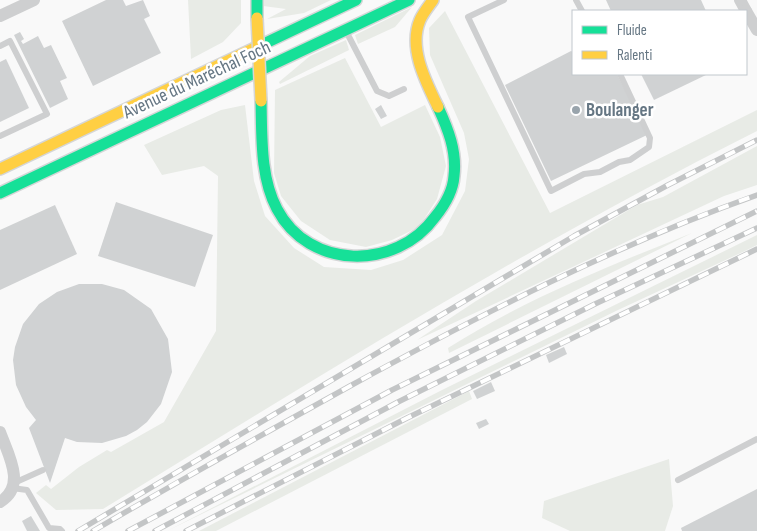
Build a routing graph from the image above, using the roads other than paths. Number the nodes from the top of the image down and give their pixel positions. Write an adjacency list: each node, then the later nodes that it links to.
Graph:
1 (34, 0): 8 (street)
2 (257, 0): 4 (main road, bridge)
3 (409, 0): 9 (main road, Avenue du Maréchal Foch)
4 (433, 0)
5 (504, 0): 12 (lane)
6 (353, 2): 15 (main road, Avenue du Maréchal Foch)
7 (747, 13): 10 (street)
8 (0, 16)
9 (345, 30): 13 (lane); 16 (main road, Avenue du Maréchal Foch)
10 (757, 30)
11 (0, 46): 14 (lane)
12 (620, 75)
13 (404, 89)
14 (0, 136)
15 (0, 169)
16 (0, 193)
17 (0, 432): 21 (street)
18 (757, 439): 20 (lane)
19 (43, 470): 21 (lane)
20 (678, 480)
21 (13, 485): 22 (street); 23 (lane)
22 (0, 502)
23 (62, 531)

